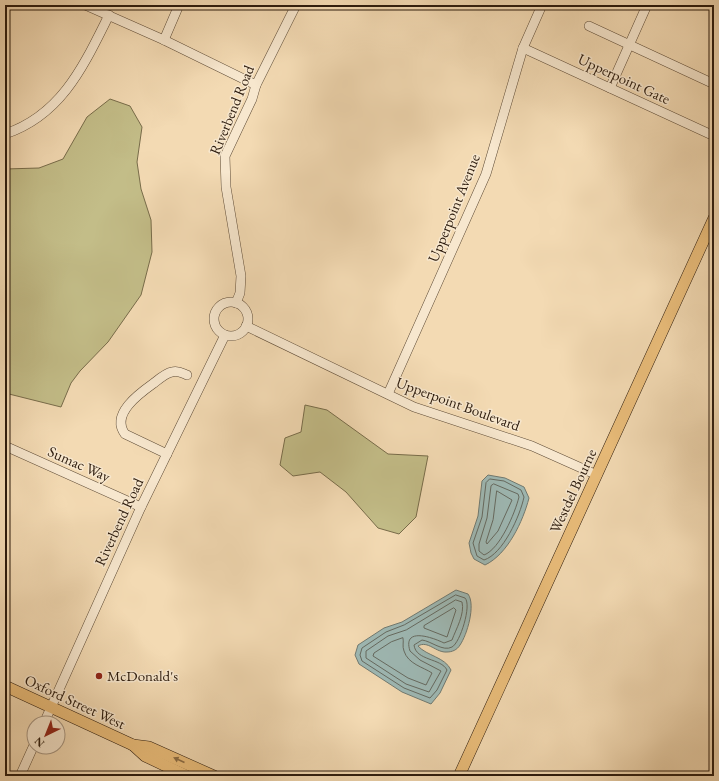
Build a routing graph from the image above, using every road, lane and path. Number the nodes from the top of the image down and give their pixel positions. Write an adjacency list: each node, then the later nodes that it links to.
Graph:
1 (85, 5): 6 (street)
2 (179, 5): 8 (street)
3 (296, 5): 12 (street, Riverbend Road)
4 (542, 5): 10 (street, Upperpoint Avenue)
5 (647, 5): 9 (street)
6 (108, 16): 8 (street); 14 (street)
7 (589, 26): 9 (street)
8 (164, 40): 12 (street)
9 (629, 44): 11 (street); 13 (street)
10 (523, 48): 13 (street, Upperpoint Gate); 21 (street, Upperpoint Avenue)
11 (714, 84)
12 (256, 85): 17 (street, Riverbend Road)
13 (610, 88): 15 (street, Upperpoint Gate)
14 (5, 134)
15 (714, 136)
16 (714, 218): 24 (main road, Westdel Bourne)
17 (236, 303): 18 (street); 19 (street)
18 (246, 326): 19 (street); 21 (street, Upperpoint Boulevard)
19 (225, 334): 23 (street, Riverbend Road)
20 (187, 375): 23 (street)
21 (388, 394): 24 (street, Upperpoint Boulevard)
22 (5, 446): 25 (street, Sumac Way)
23 (167, 454): 25 (street, Riverbend Road)
24 (597, 474): 34 (main road, Westdel Bourne)
25 (141, 507): 27 (street, Riverbend Road)
26 (5, 686): 27 (main road, Oxford Street West)
27 (51, 706): 28 (street, Riverbend Road); 29 (main road, Oxford Street West)
28 (47, 715)
29 (133, 744): 32 (main road, Oxford Street West); 33 (main road, Oxford Street West, one-way to 29)
30 (29, 755): 31 (street)
31 (20, 776)
32 (187, 776)
33 (214, 776)
34 (459, 776)

